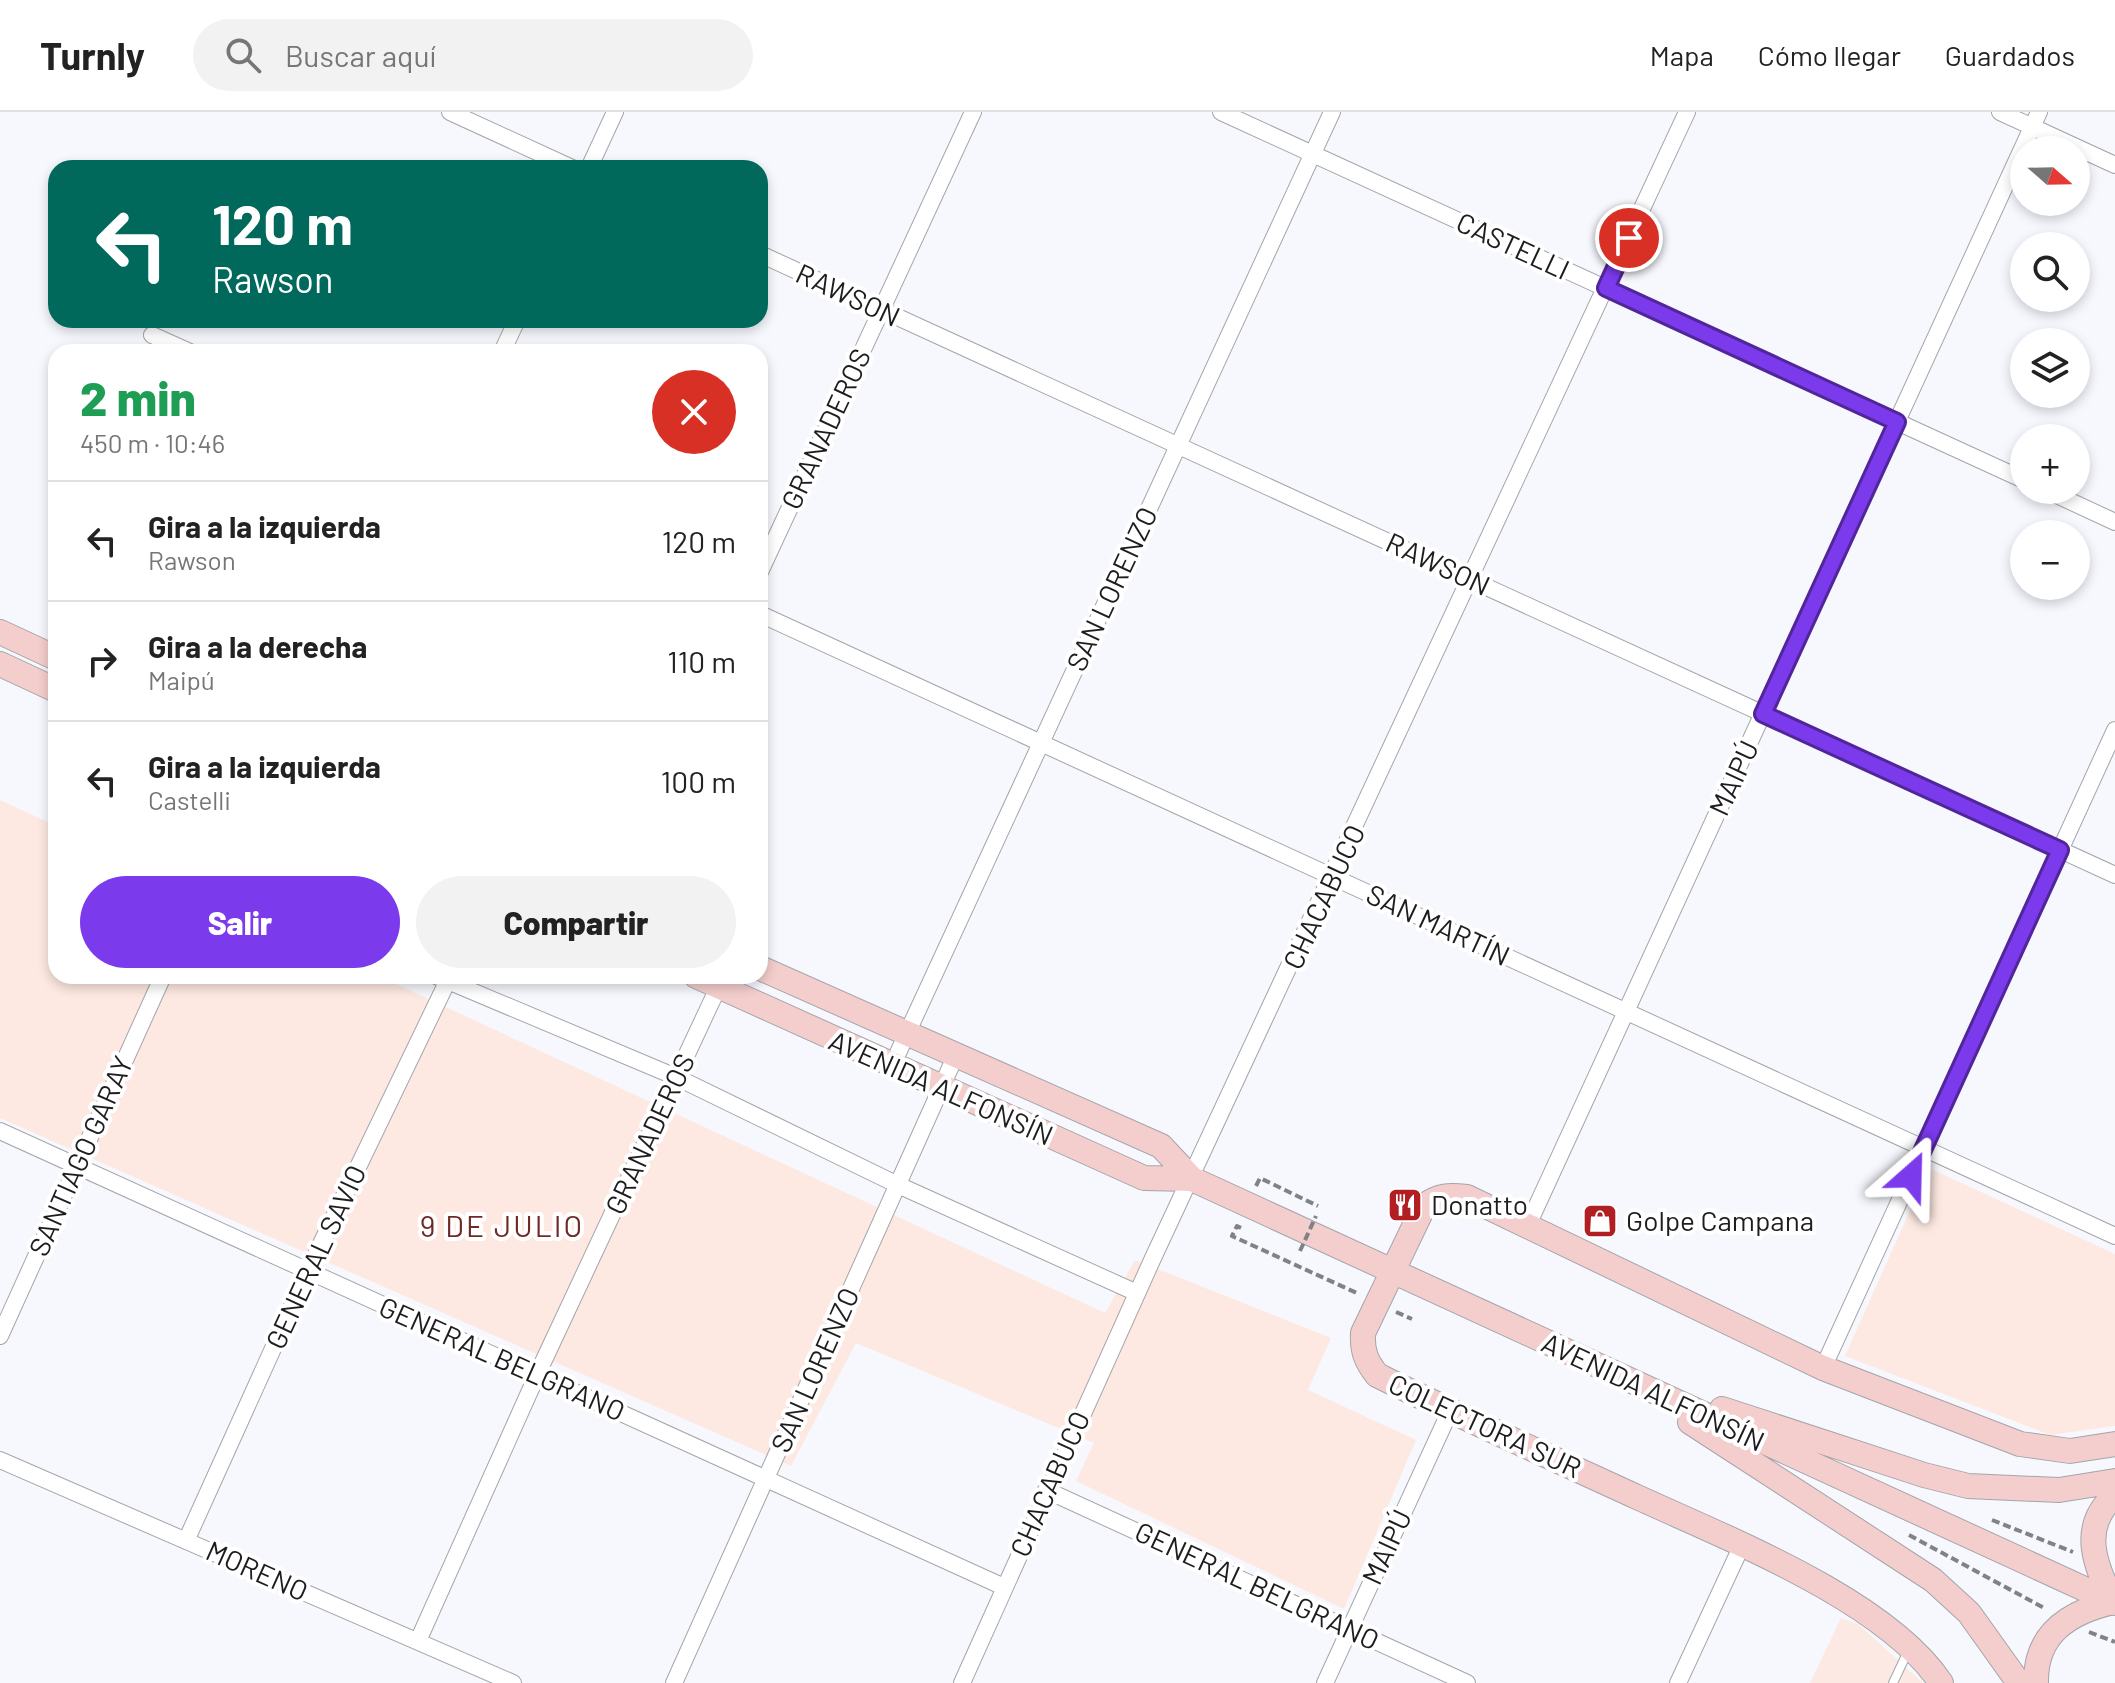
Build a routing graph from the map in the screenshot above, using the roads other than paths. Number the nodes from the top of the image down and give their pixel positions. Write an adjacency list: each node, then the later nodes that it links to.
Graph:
1 (450, 112): 10 (street)
2 (615, 112): 11 (street)
3 (973, 112): 15 (street, GRANADEROS)
4 (1221, 112): 9 (street, CASTELLI)
5 (1332, 112): 9 (street, SAN LORENZO)
6 (1687, 112): 14 (street, CHACABUCO)
7 (2000, 112): 8 (street)
8 (2036, 120): 12 (street); 18 (street, MAIPÚ)
9 (1312, 154): 14 (street, CASTELLI); 19 (street, SAN LORENZO)
10 (555, 160)
11 (593, 160)
12 (2115, 165)
13 (768, 258): 15 (street, RAWSON)
14 (1606, 288): 18 (street, CASTELLI); 24 (street, CHACABUCO)
15 (882, 310): 19 (street, RAWSON); 23 (street, GRANADEROS)
16 (152, 335): 17 (street)
17 (172, 344)
18 (1897, 422): 20 (street, CASTELLI); 30 (street, MAIPÚ)
19 (1178, 446): 24 (street, RAWSON); 32 (street, SAN LORENZO)
20 (2010, 474)
21 (2076, 504): 22 (street)
22 (2115, 522)
23 (768, 555)
24 (1471, 580): 30 (street, RAWSON); 35 (street, CHACABUCO)
25 (768, 618): 32 (street, SAN MARTÍN)
26 (0, 632): 27 (main road)
27 (48, 654)
28 (0, 664): 29 (main road)
29 (48, 686)
30 (1763, 714): 33 (street, RAWSON); 42 (street, MAIPÚ)
31 (2115, 730): 33 (street)
32 (1041, 743): 35 (street, SAN MARTÍN); 43 (street, SAN LORENZO)
33 (2060, 850): 34 (street, RAWSON); 49 (street)
34 (2115, 875)
35 (1333, 877): 42 (street, SAN MARTÍN); 51 (street, CHACABUCO)
36 (768, 972): 43 (main road, AVENIDA ALFONSÍN)
37 (159, 984): 50 (street, SANTIAGO GARAY)
38 (442, 984): 55 (street, GENERAL SAVIO)
39 (459, 984): 46 (street)
40 (721, 984): 46 (street, GRANADEROS)
41 (728, 984): 45 (main road, AVENIDA ALFONSÍN)
42 (1626, 1012): 49 (street, SAN MARTÍN); 53 (street, MAIPÚ)
43 (907, 1034): 44 (main road, AVENIDA ALFONSÍN); 45 (street, SAN LORENZO)
44 (955, 1057): 47 (street, SAN LORENZO); 51 (main road, AVENIDA ALFONSÍN)
45 (892, 1066): 47 (main road, AVENIDA ALFONSÍN)
46 (676, 1077): 52 (street); 60 (street, GRANADEROS)
47 (942, 1088): 51 (main road, AVENIDA ALFONSÍN); 52 (street, SAN LORENZO)
48 (0, 1131): 50 (street, GENERAL BELGRANO)
49 (1924, 1149): 54 (street, SAN MARTÍN); 59 (street)
50 (77, 1166): 55 (street, GENERAL BELGRANO); 58 (street, SANTIAGO GARAY)
51 (1192, 1179): 56 (main road, AVENIDA ALFONSÍN); 57 (street, CHACABUCO)
52 (898, 1185): 57 (street); 65 (street, SAN LORENZO)
53 (1528, 1225): 56 (main road, COLECTORA SUR); 59 (main road, COLECTORA SUR)
54 (2115, 1236)
55 (308, 1271): 60 (street, GENERAL BELGRANO); 69 (street, GENERAL SAVIO)
56 (1391, 1272): 61 (main road, AVENIDA ALFONSÍN); 62 (main road, COLECTORA SUR)
57 (1137, 1293): 67 (street, CHACABUCO)
58 (0, 1336)
59 (1823, 1368): 63 (main road, COLECTORA SUR)
60 (537, 1375): 65 (street, GENERAL BELGRANO); 74 (street, GRANADEROS)
61 (1621, 1377): 66 (main road); 72 (main road, AVENIDA ALFONSÍN); 84 (main road)
62 (1450, 1411): 70 (main road, COLECTORA SUR); 73 (street, MAIPÚ)
63 (2115, 1444)
64 (0, 1460): 69 (street, MORENO)
65 (766, 1479): 71 (street, GENERAL BELGRANO); 77 (street, SAN LORENZO)
66 (2115, 1481)
67 (1046, 1490): 71 (street, CHACABUCO); 73 (street, GENERAL BELGRANO)
68 (2115, 1495): 72 (main road)
69 (186, 1541): 74 (street, MORENO)
70 (1742, 1545): 75 (main road, COLECTORA SUR); 81 (street)
71 (1004, 1587): 78 (street, CHACABUCO)
72 (2114, 1603): 85 (main road)
73 (1350, 1629): 79 (street, MAIPÚ); 80 (street, GENERAL BELGRANO)
74 (418, 1641): 76 (street, MORENO)
75 (1909, 1648): 82 (lane); 83 (main road, COLECTORA SUR)
76 (513, 1683)
77 (674, 1683)
78 (962, 1683)
79 (1325, 1683)
80 (1467, 1683)
81 (1678, 1683)
82 (1893, 1683)
83 (1941, 1683)
84 (2019, 1683)
85 (2036, 1683)

